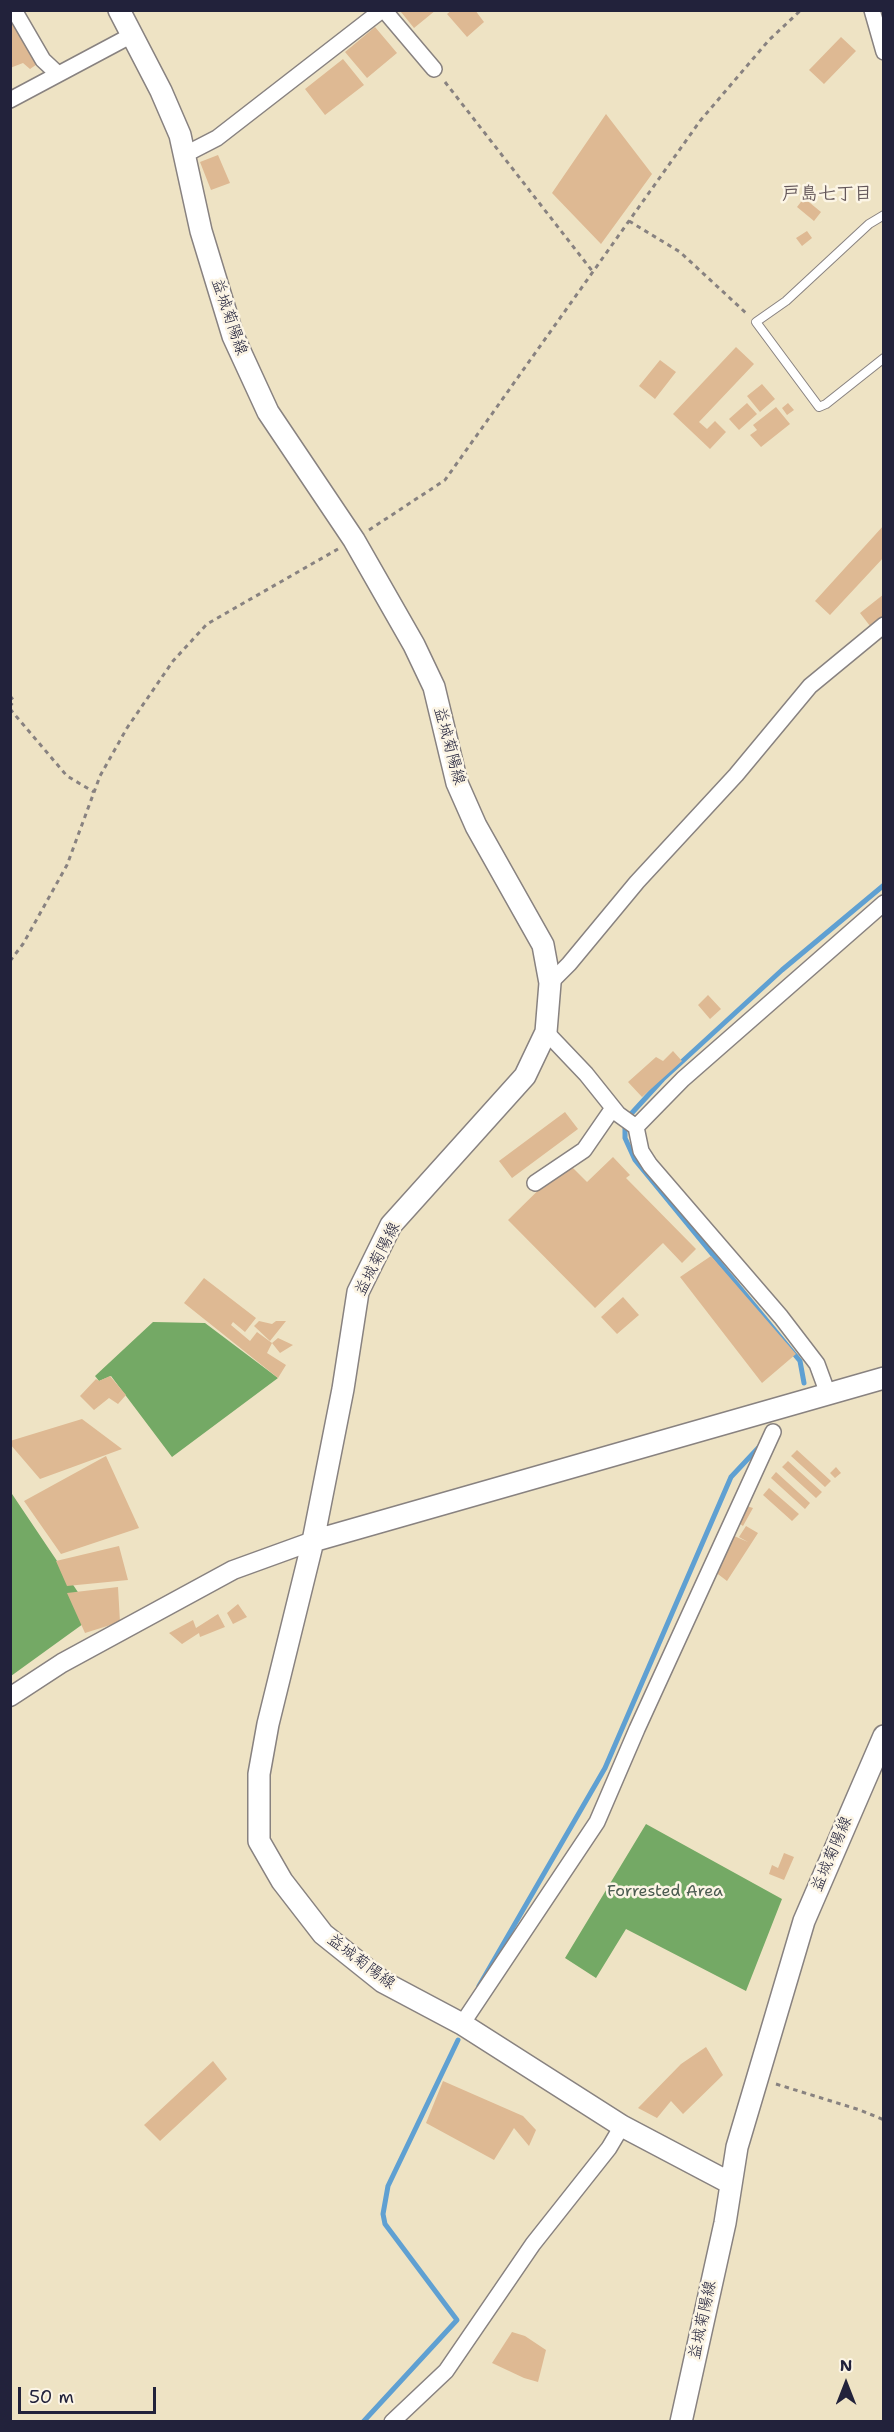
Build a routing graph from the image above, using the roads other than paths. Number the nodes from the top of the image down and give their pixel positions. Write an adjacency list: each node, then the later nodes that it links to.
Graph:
1 (14, 10): 8 (street)
2 (119, 10): 5 (main road, 益城菊陽線)
3 (383, 10): 7 (street); 10 (street)
4 (872, 10): 6 (street)
5 (132, 35): 8 (street); 10 (main road, 益城菊陽線)
6 (884, 52)
7 (434, 69)
8 (58, 74): 9 (street)
9 (10, 100)
10 (184, 155): 15 (main road, 益城菊陽線)
11 (884, 214): 12 (lane)
12 (884, 358)
13 (884, 625): 15 (street)
14 (884, 903): 18 (street)
15 (550, 983): 16 (main road, 益城菊陽線)
16 (546, 1032): 17 (street); 23 (main road, 益城菊陽線)
17 (613, 1108): 18 (street); 19 (street)
18 (636, 1127): 21 (street)
19 (535, 1183)
20 (884, 1378): 21 (main road)
21 (828, 1394): 23 (main road)
22 (773, 1432): 26 (street)
23 (313, 1541): 24 (street); 26 (main road, 益城菊陽線)
24 (10, 1697)
25 (881, 1747): 28 (main road, 益城菊陽線)
26 (462, 2024): 27 (main road, 益城菊陽線)
27 (622, 2126): 28 (main road, 益城菊陽線); 29 (street)
28 (730, 2182): 30 (main road, 益城菊陽線)
29 (393, 2421)
30 (681, 2421)

